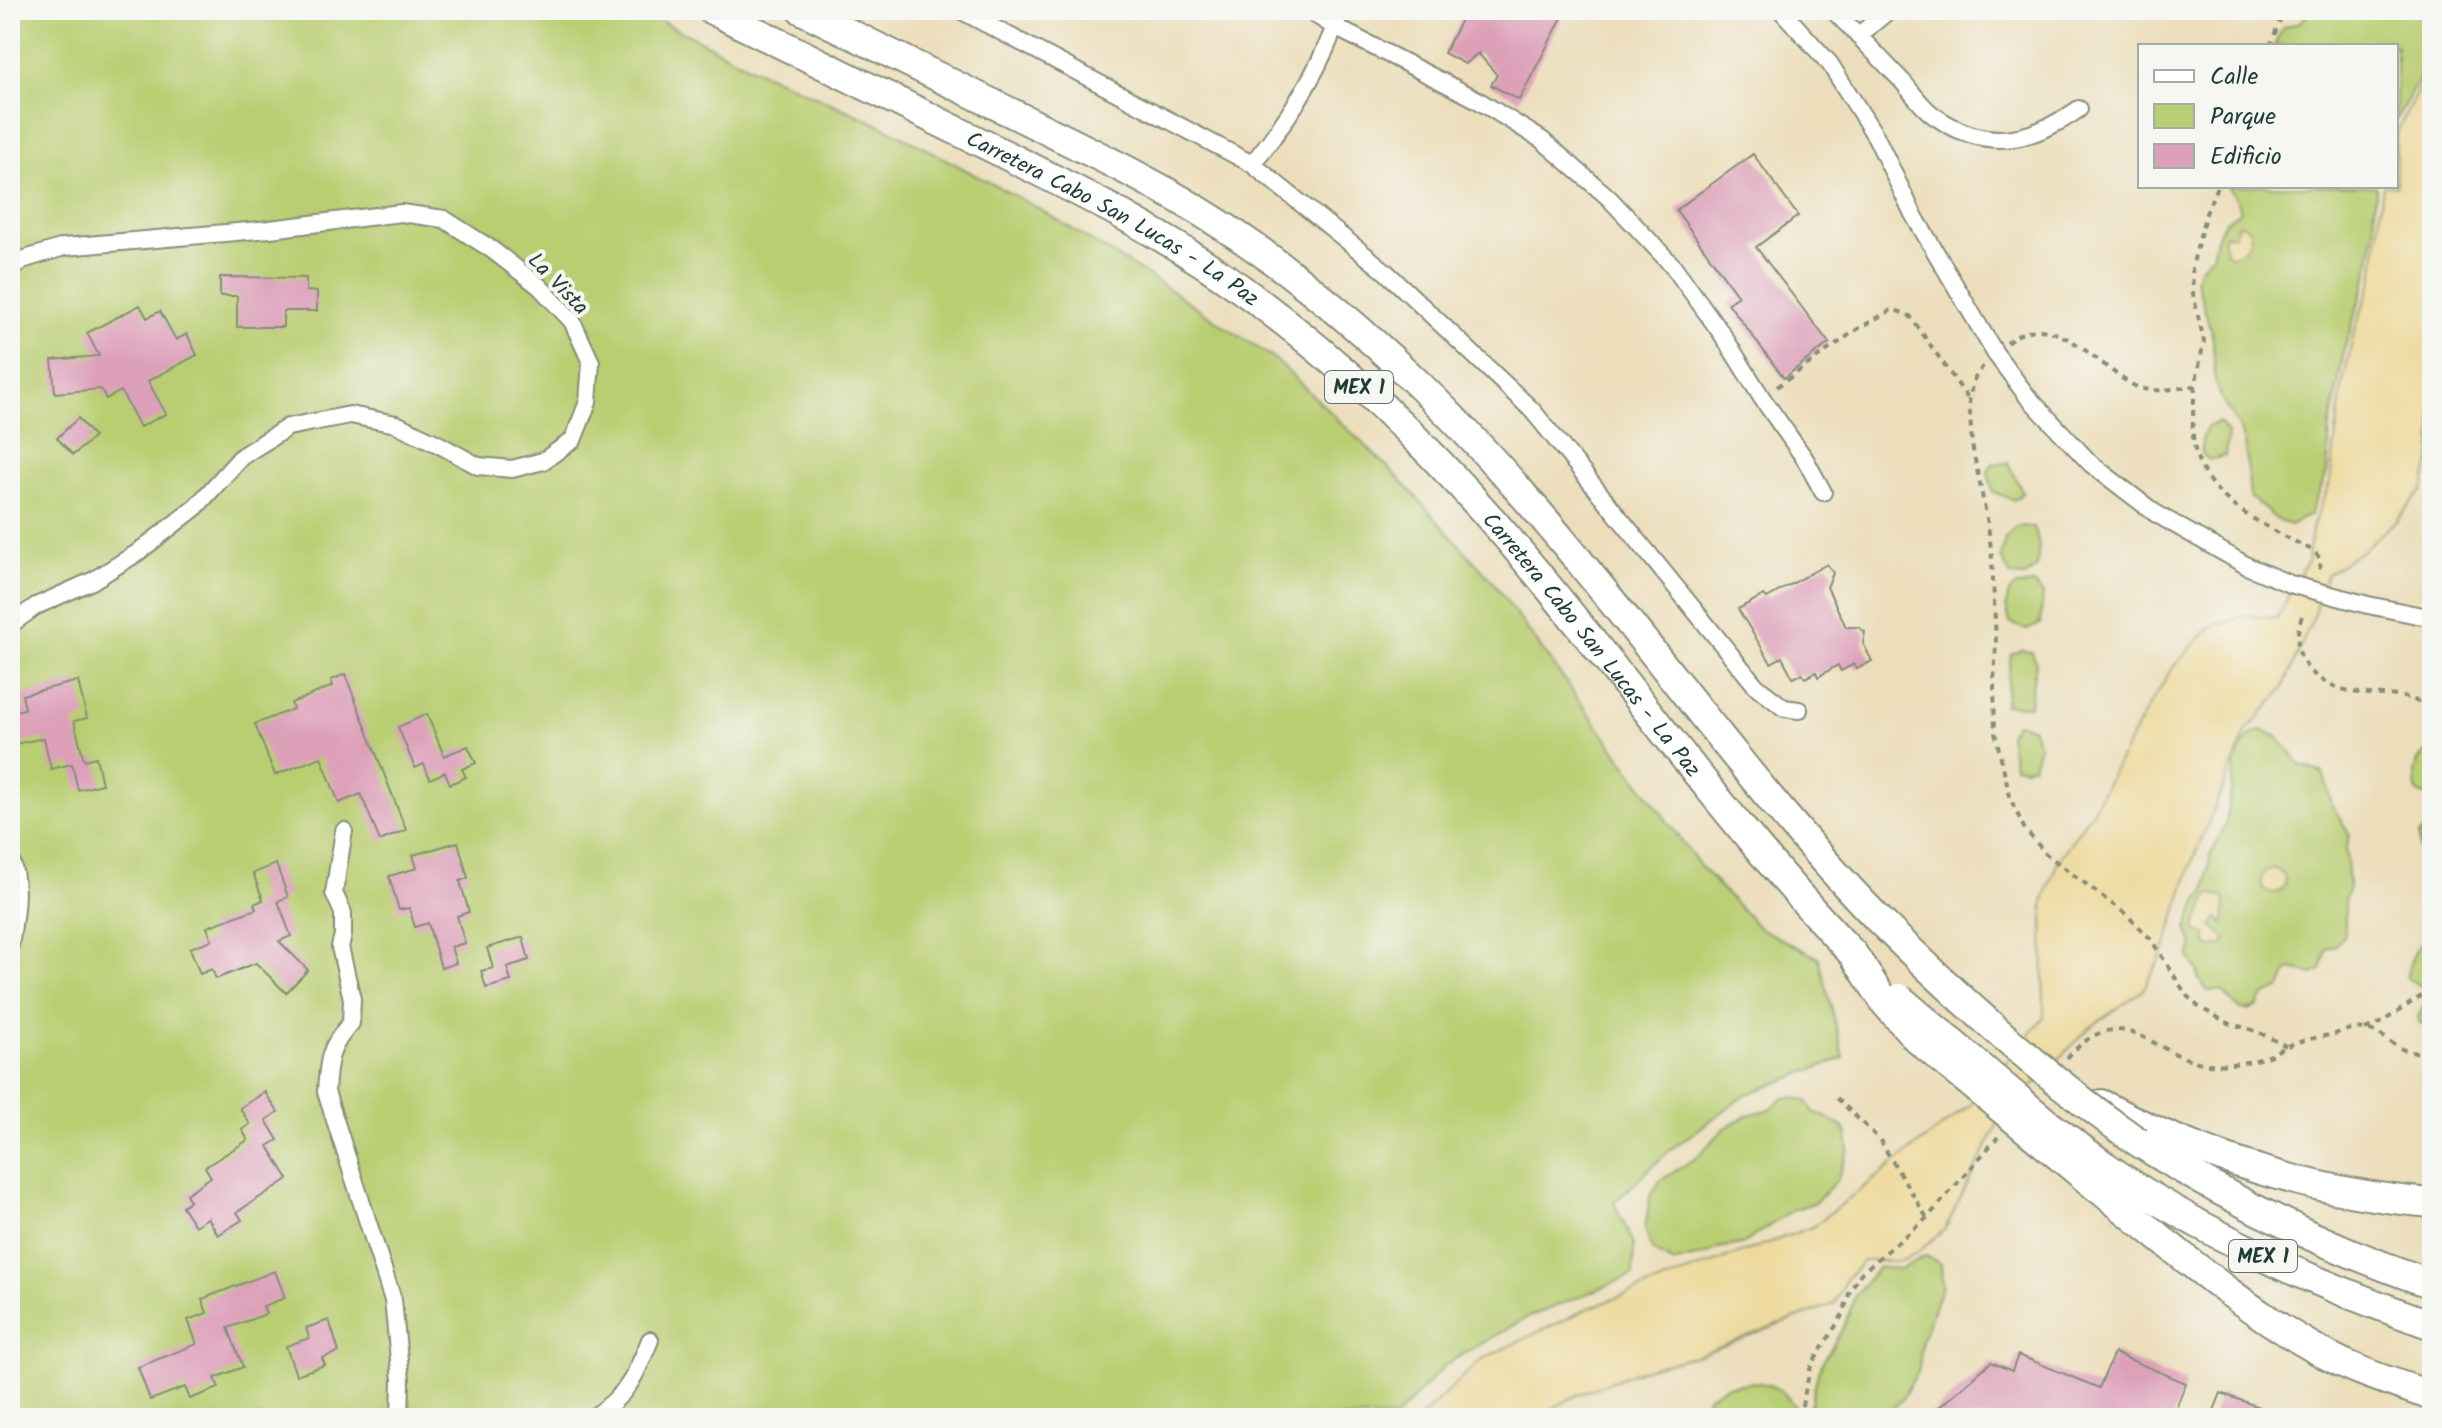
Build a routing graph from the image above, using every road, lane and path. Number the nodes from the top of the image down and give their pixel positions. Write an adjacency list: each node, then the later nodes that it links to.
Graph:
1 (712, 10): 39 (highway, Carretera Cabo San Lucas - La Paz / MEX 1, bridge)
2 (802, 10): 38 (highway, Carretera Cabo San Lucas - La Paz / MEX 1, bridge)
3 (960, 10): 14 (street)
4 (1308, 10): 10 (street)
5 (1341, 10): 10 (street)
6 (1781, 10): 17 (street)
7 (1833, 10): 11 (street)
8 (1889, 10): 11 (street)
9 (2284, 10): 12 (path)
10 (1335, 27): 14 (street); 19 (street)
11 (1858, 36): 13 (street)
12 (2271, 44)
13 (2079, 109)
14 (1252, 164): 26 (street)
15 (2216, 188): 18 (path)
16 (10, 272): 25 (street, La Vista)
17 (1995, 353): 18 (path); 20 (path); 24 (street)
18 (2195, 386): 22 (path)
19 (1762, 398): 20 (path); 21 (street)
20 (1969, 400): 34 (path)
21 (1823, 492)
22 (2314, 581)
23 (2302, 616): 27 (path)
24 (2432, 618)
25 (10, 625)
26 (1799, 710)
27 (2432, 712)
28 (344, 831): 46 (street)
29 (10, 858): 30 (street)
30 (10, 946)
31 (2432, 989): 32 (path)
32 (2365, 1029): 34 (path); 35 (path)
33 (2083, 1041): 34 (path)
34 (2286, 1046)
35 (2432, 1049)
36 (1837, 1098): 41 (path)
37 (2000, 1134): 41 (path)
38 (2143, 1135): 40 (highway); 42 (highway, Carretera Cabo San Lucas - La Paz / MEX 1)
39 (2099, 1175): 43 (highway, Carretera Cabo San Lucas - La Paz / MEX 1); 45 (highway)
40 (2432, 1203)
41 (1927, 1218): 48 (path)
42 (2432, 1284)
43 (2432, 1325)
44 (650, 1340): 47 (street)
45 (2432, 1396)
46 (400, 1418)
47 (593, 1418)
48 (1799, 1418)

